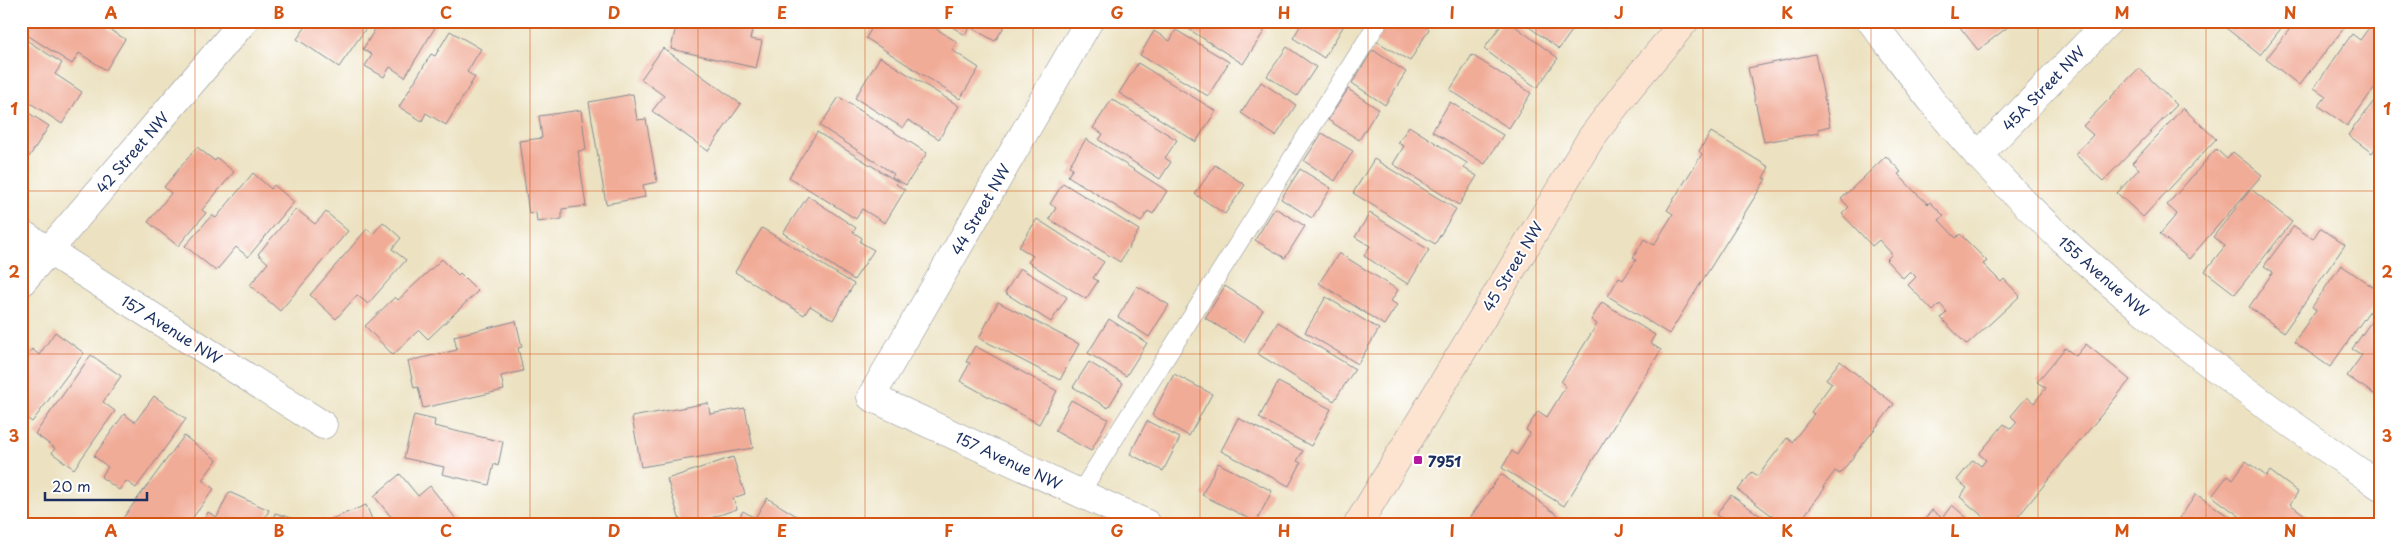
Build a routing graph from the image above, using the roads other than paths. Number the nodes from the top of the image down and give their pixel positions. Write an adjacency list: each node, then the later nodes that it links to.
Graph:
1 (244, 21): 9 (street, 42 Street NW)
2 (1089, 21): 11 (street, 44 Street NW)
3 (1379, 21): 14 (lane)
4 (1686, 21): 16 (street, 45 Street NW)
5 (1871, 21): 7 (street, 155 Avenue NW)
6 (2109, 21): 7 (street, 45A Street NW)
7 (1978, 156): 13 (street, 155 Avenue NW)
8 (21, 233): 9 (street, 157 Avenue NW)
9 (48, 250): 10 (street, 42 Street NW); 12 (street, 157 Avenue NW)
10 (21, 283)
11 (871, 397): 14 (street, 157 Avenue NW)
12 (323, 425)
13 (2380, 486)
14 (1080, 493): 15 (street, 157 Avenue NW)
15 (1147, 524)
16 (1358, 524)

